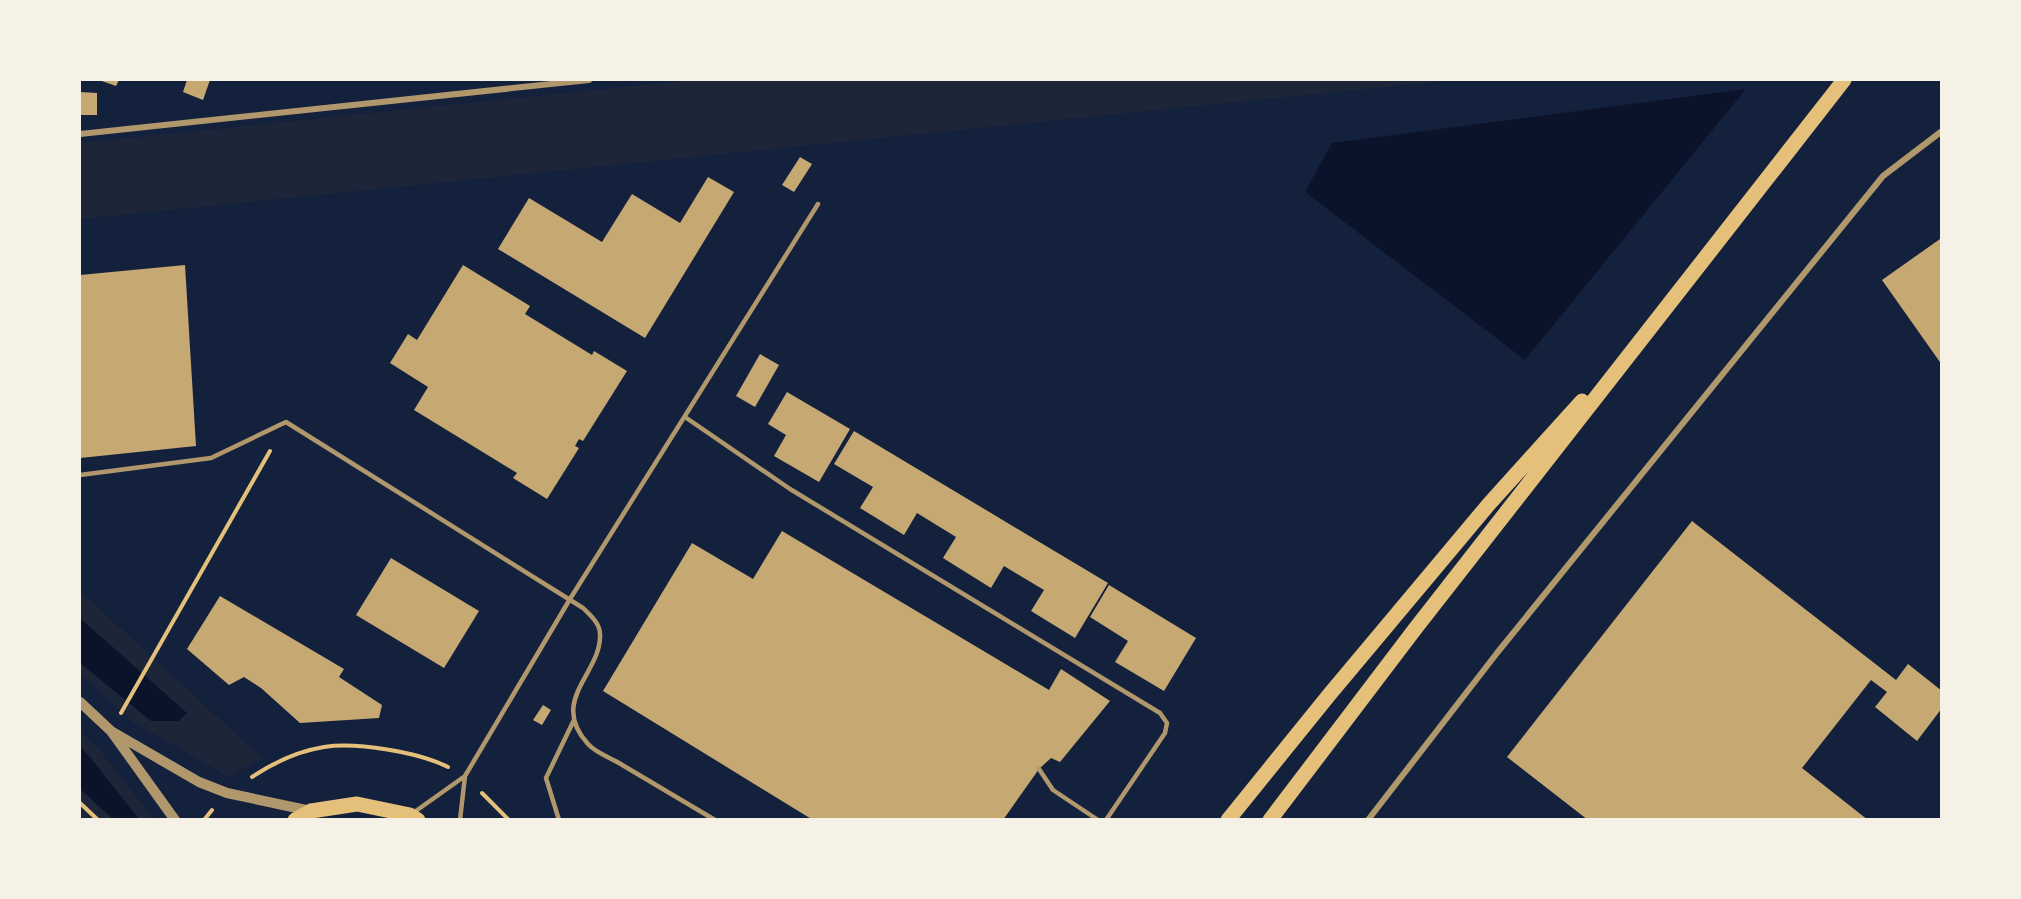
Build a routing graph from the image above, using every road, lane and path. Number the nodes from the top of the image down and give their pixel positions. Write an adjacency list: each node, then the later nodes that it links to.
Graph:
1 (589, 80): 4 (street)
2 (1844, 80): 6 (main road)
3 (1941, 131): 32 (street)
4 (80, 134)
5 (818, 204): 7 (lane)
6 (1665, 310): 30 (main road); 31 (main road)
7 (685, 417): 10 (lane); 29 (lane)
8 (286, 422): 9 (lane); 10 (lane); 13 (path)
9 (80, 475)
10 (570, 599): 12 (lane); 15 (lane)
11 (80, 702): 13 (street)
12 (573, 722): 26 (lane); 27 (lane)
13 (111, 730): 16 (street); 21 (street)
14 (1039, 769): 28 (lane)
15 (465, 776): 16 (path); 19 (lane); 24 (lane); 25 (path)
16 (227, 793): 18 (street); 22 (path)
17 (80, 803): 20 (path)
18 (311, 812): 19 (main road); 23 (main road)
19 (414, 817)
20 (98, 819)
21 (175, 819)
22 (204, 819)
23 (295, 819)
24 (460, 819)
25 (509, 819)
26 (559, 819)
27 (715, 819)
28 (1098, 819)
29 (1106, 819)
30 (1228, 819)
31 (1270, 819)
32 (1368, 819)

